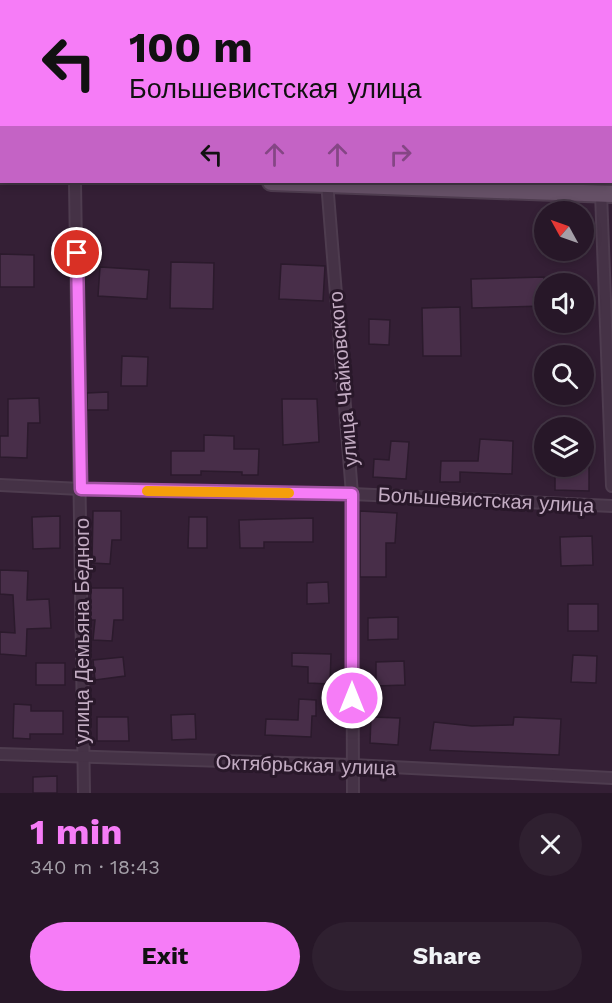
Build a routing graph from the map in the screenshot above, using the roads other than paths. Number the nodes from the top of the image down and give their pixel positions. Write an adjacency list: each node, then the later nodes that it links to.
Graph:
1 (75, 183): 7 (street, улица Демьяна Бедного)
2 (327, 183): 8 (street, улица Чайковского)
3 (361, 183): 4 (main road)
4 (598, 190): 6 (street)
5 (0, 485): 7 (street, Большевистская улица)
6 (612, 486)
7 (81, 489): 8 (street, Большевистская улица); 11 (street, улица Демьяна Бедного)
8 (352, 494): 9 (street, Большевистская улица); 12 (street, улица Чайковского)
9 (612, 506)
10 (0, 754): 11 (street, Октябрьская улица)
11 (83, 759): 12 (street, Октябрьская улица); 14 (street, улица Демьяна Бедного)
12 (352, 765): 13 (street, Октябрьская улица); 15 (street, улица Чайковского)
13 (612, 778)
14 (84, 793)
15 (353, 793)

